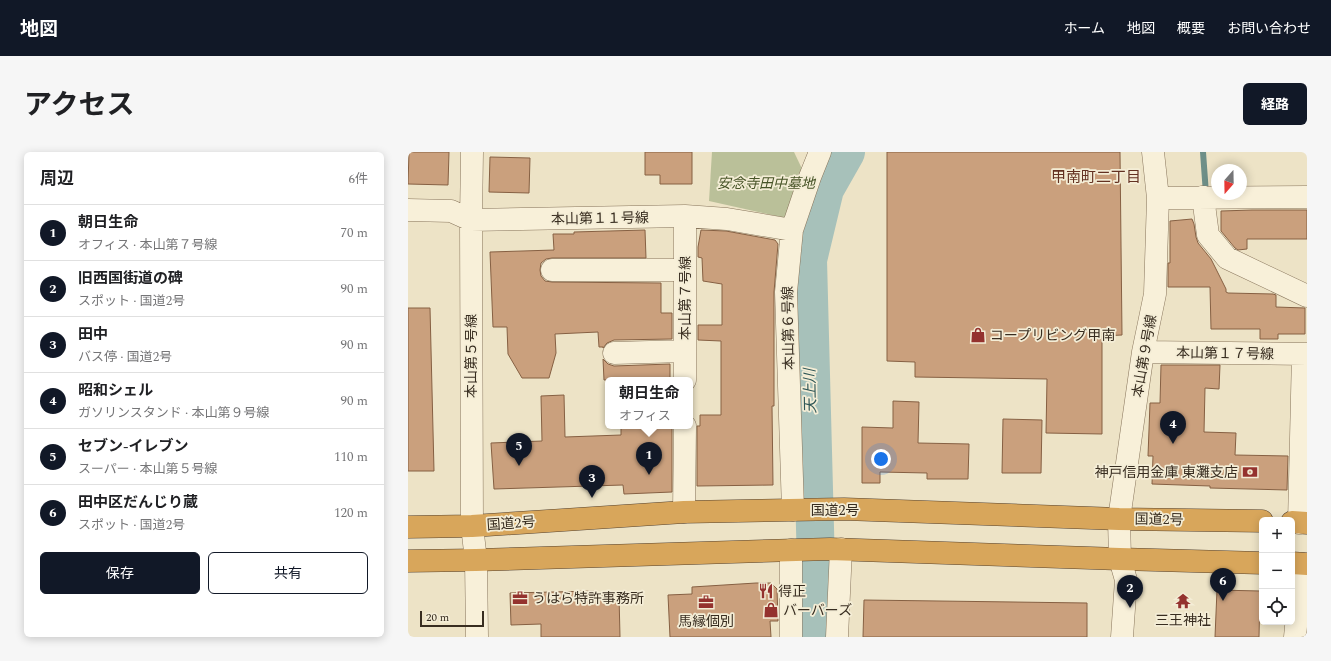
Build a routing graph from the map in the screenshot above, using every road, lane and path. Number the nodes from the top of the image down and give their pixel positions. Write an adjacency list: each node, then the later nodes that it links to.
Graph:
1 (472, 152): 9 (street, 本山第５号線)
2 (820, 152): 10 (street, 本山第６号線)
3 (1153, 152): 6 (street, 本山第９号線)
4 (1207, 197): 5 (street); 6 (street); 13 (street)
5 (1307, 197)
6 (1158, 198): 15 (street, 本山第９号線)
7 (408, 210): 9 (street, 本山第１１号線)
8 (685, 216): 9 (street, 本山第１１号線); 10 (street, 本山第１１号線); 12 (street, 本山第７号線)
9 (471, 220): 25 (street, 本山第５号線)
10 (792, 230): 20 (street, 本山第６号線)
11 (552, 270): 12 (street)
12 (685, 270): 14 (street, 本山第７号線)
13 (1307, 296)
14 (685, 351): 16 (street); 18 (street, 本山第７号線)
15 (1144, 352): 17 (street, 本山第１７号線); 22 (street, 本山第９号線)
16 (614, 353)
17 (1305, 354): 24 (street)
18 (685, 377)
19 (685, 429): 21 (street)
20 (796, 510): 21 (highway, 国道2号); 22 (highway, 国道2号)
21 (684, 512): 25 (highway, 国道2号)
22 (1119, 519): 23 (highway, 国道2号); 29 (street, 本山第９号線)
23 (1259, 522)
24 (1299, 522)
25 (472, 526): 26 (highway, 国道2号); 30 (street, 本山第５号線)
26 (408, 527)
27 (836, 549): 28 (highway); 29 (highway); 36 (street)
28 (796, 550): 30 (highway); 35 (street)
29 (1120, 559): 32 (highway); 37 (street, 本山第９号線)
30 (476, 560): 31 (highway); 34 (street, 本山第５号線)
31 (408, 561)
32 (1259, 562)
33 (1300, 563): 38 (street)
34 (477, 637)
35 (791, 637)
36 (837, 637)
37 (1122, 637)
38 (1295, 637)

